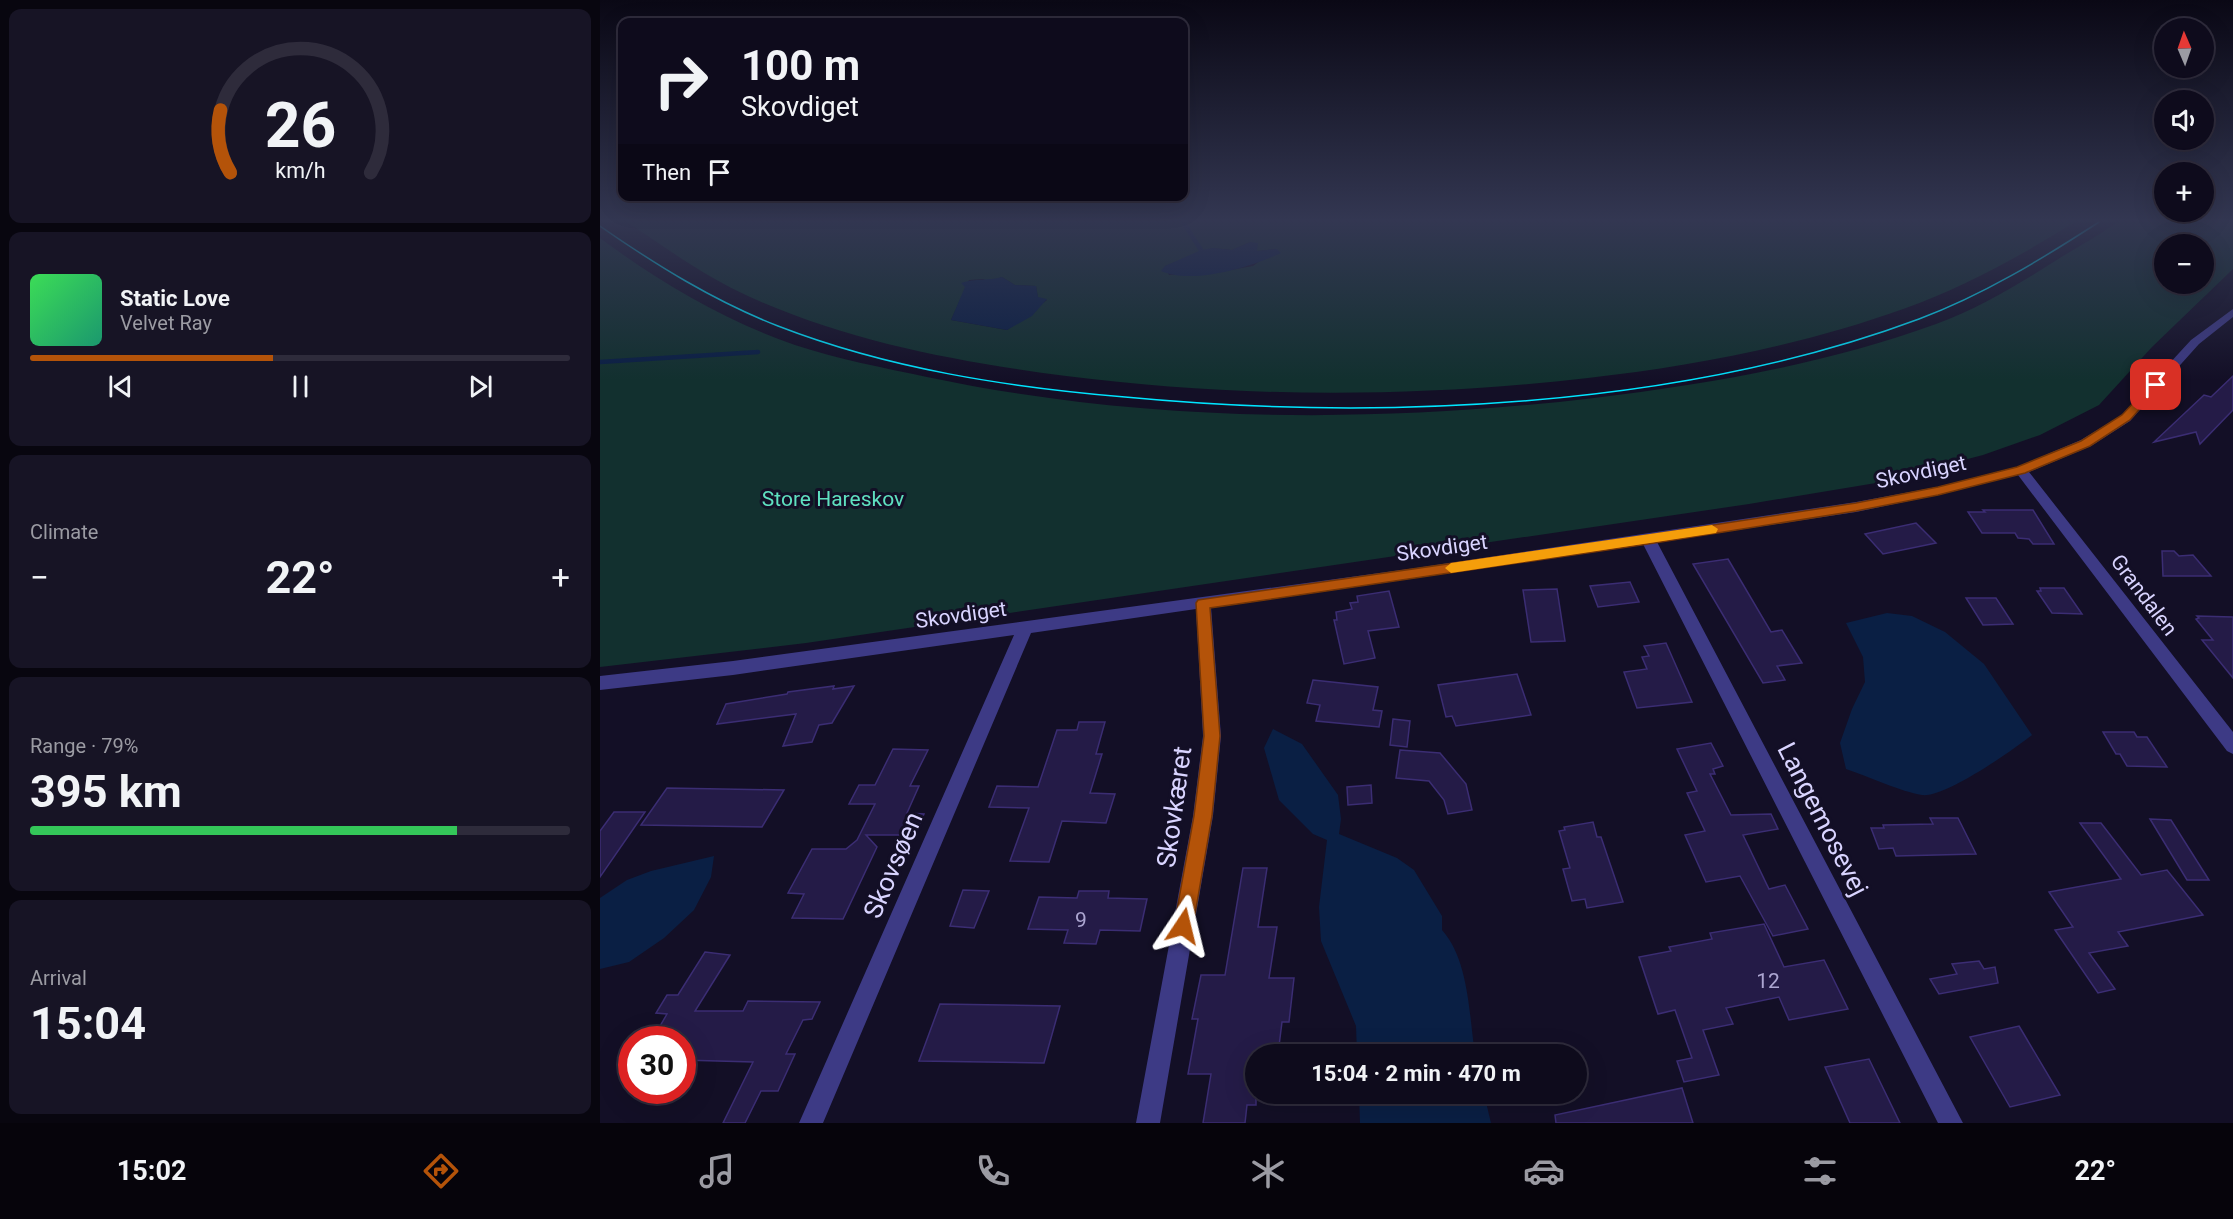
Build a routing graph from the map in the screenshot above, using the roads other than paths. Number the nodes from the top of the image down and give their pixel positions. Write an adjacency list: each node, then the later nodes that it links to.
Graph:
1 (2233, 313): 2 (street, Skovdiget)
2 (2021, 470): 3 (street, Skovdiget); 7 (street, Grandalen)
3 (1648, 539): 4 (street, Skovdiget); 10 (street, Langemosevej)
4 (1203, 603): 5 (street, Skovdiget); 9 (street, Skovkæret)
5 (1025, 628): 6 (street, Skovdiget); 8 (street, Skovsøen)
6 (600, 683)
7 (2233, 746)
8 (811, 1123)
9 (1148, 1123)
10 (1951, 1123)

